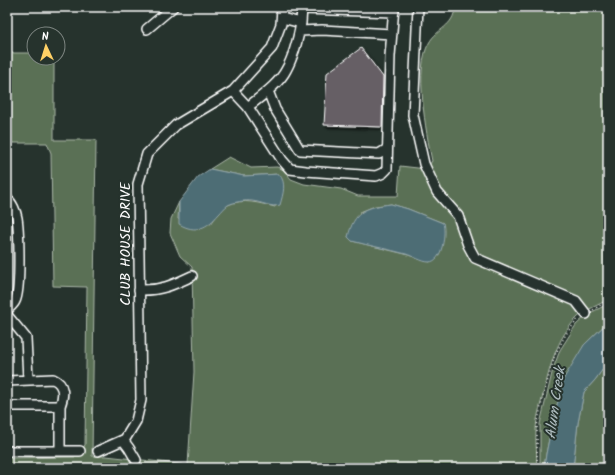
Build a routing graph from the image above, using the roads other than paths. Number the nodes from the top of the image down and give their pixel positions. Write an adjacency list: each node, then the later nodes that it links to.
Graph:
1 (173, 7): 8 (street)
2 (282, 7): 6 (street, CLUB HOUSE DRIVE)
3 (418, 7): 18 (street)
4 (302, 8): 5 (street); 7 (street)
5 (394, 9): 9 (street)
6 (282, 18): 7 (street); 10 (street, CLUB HOUSE DRIVE)
7 (300, 27): 9 (street); 11 (street)
8 (147, 29)
9 (392, 34): 13 (street)
10 (233, 91): 12 (street); 16 (street, CLUB HOUSE DRIVE)
11 (268, 91): 12 (street); 13 (street)
12 (248, 107): 13 (street)
13 (387, 149)
14 (7, 199): 17 (street)
15 (192, 276): 16 (street)
16 (139, 290): 24 (street, CLUB HOUSE DRIVE)
17 (7, 310)
18 (586, 314)
19 (7, 315): 20 (street)
20 (28, 379): 21 (street); 23 (street)
21 (7, 380)
22 (7, 406): 23 (street)
23 (60, 406): 26 (street)
24 (123, 440): 28 (street); 29 (street)
25 (7, 451): 26 (street)
26 (60, 451): 27 (street)
27 (80, 451)
28 (98, 451)
29 (136, 460)

